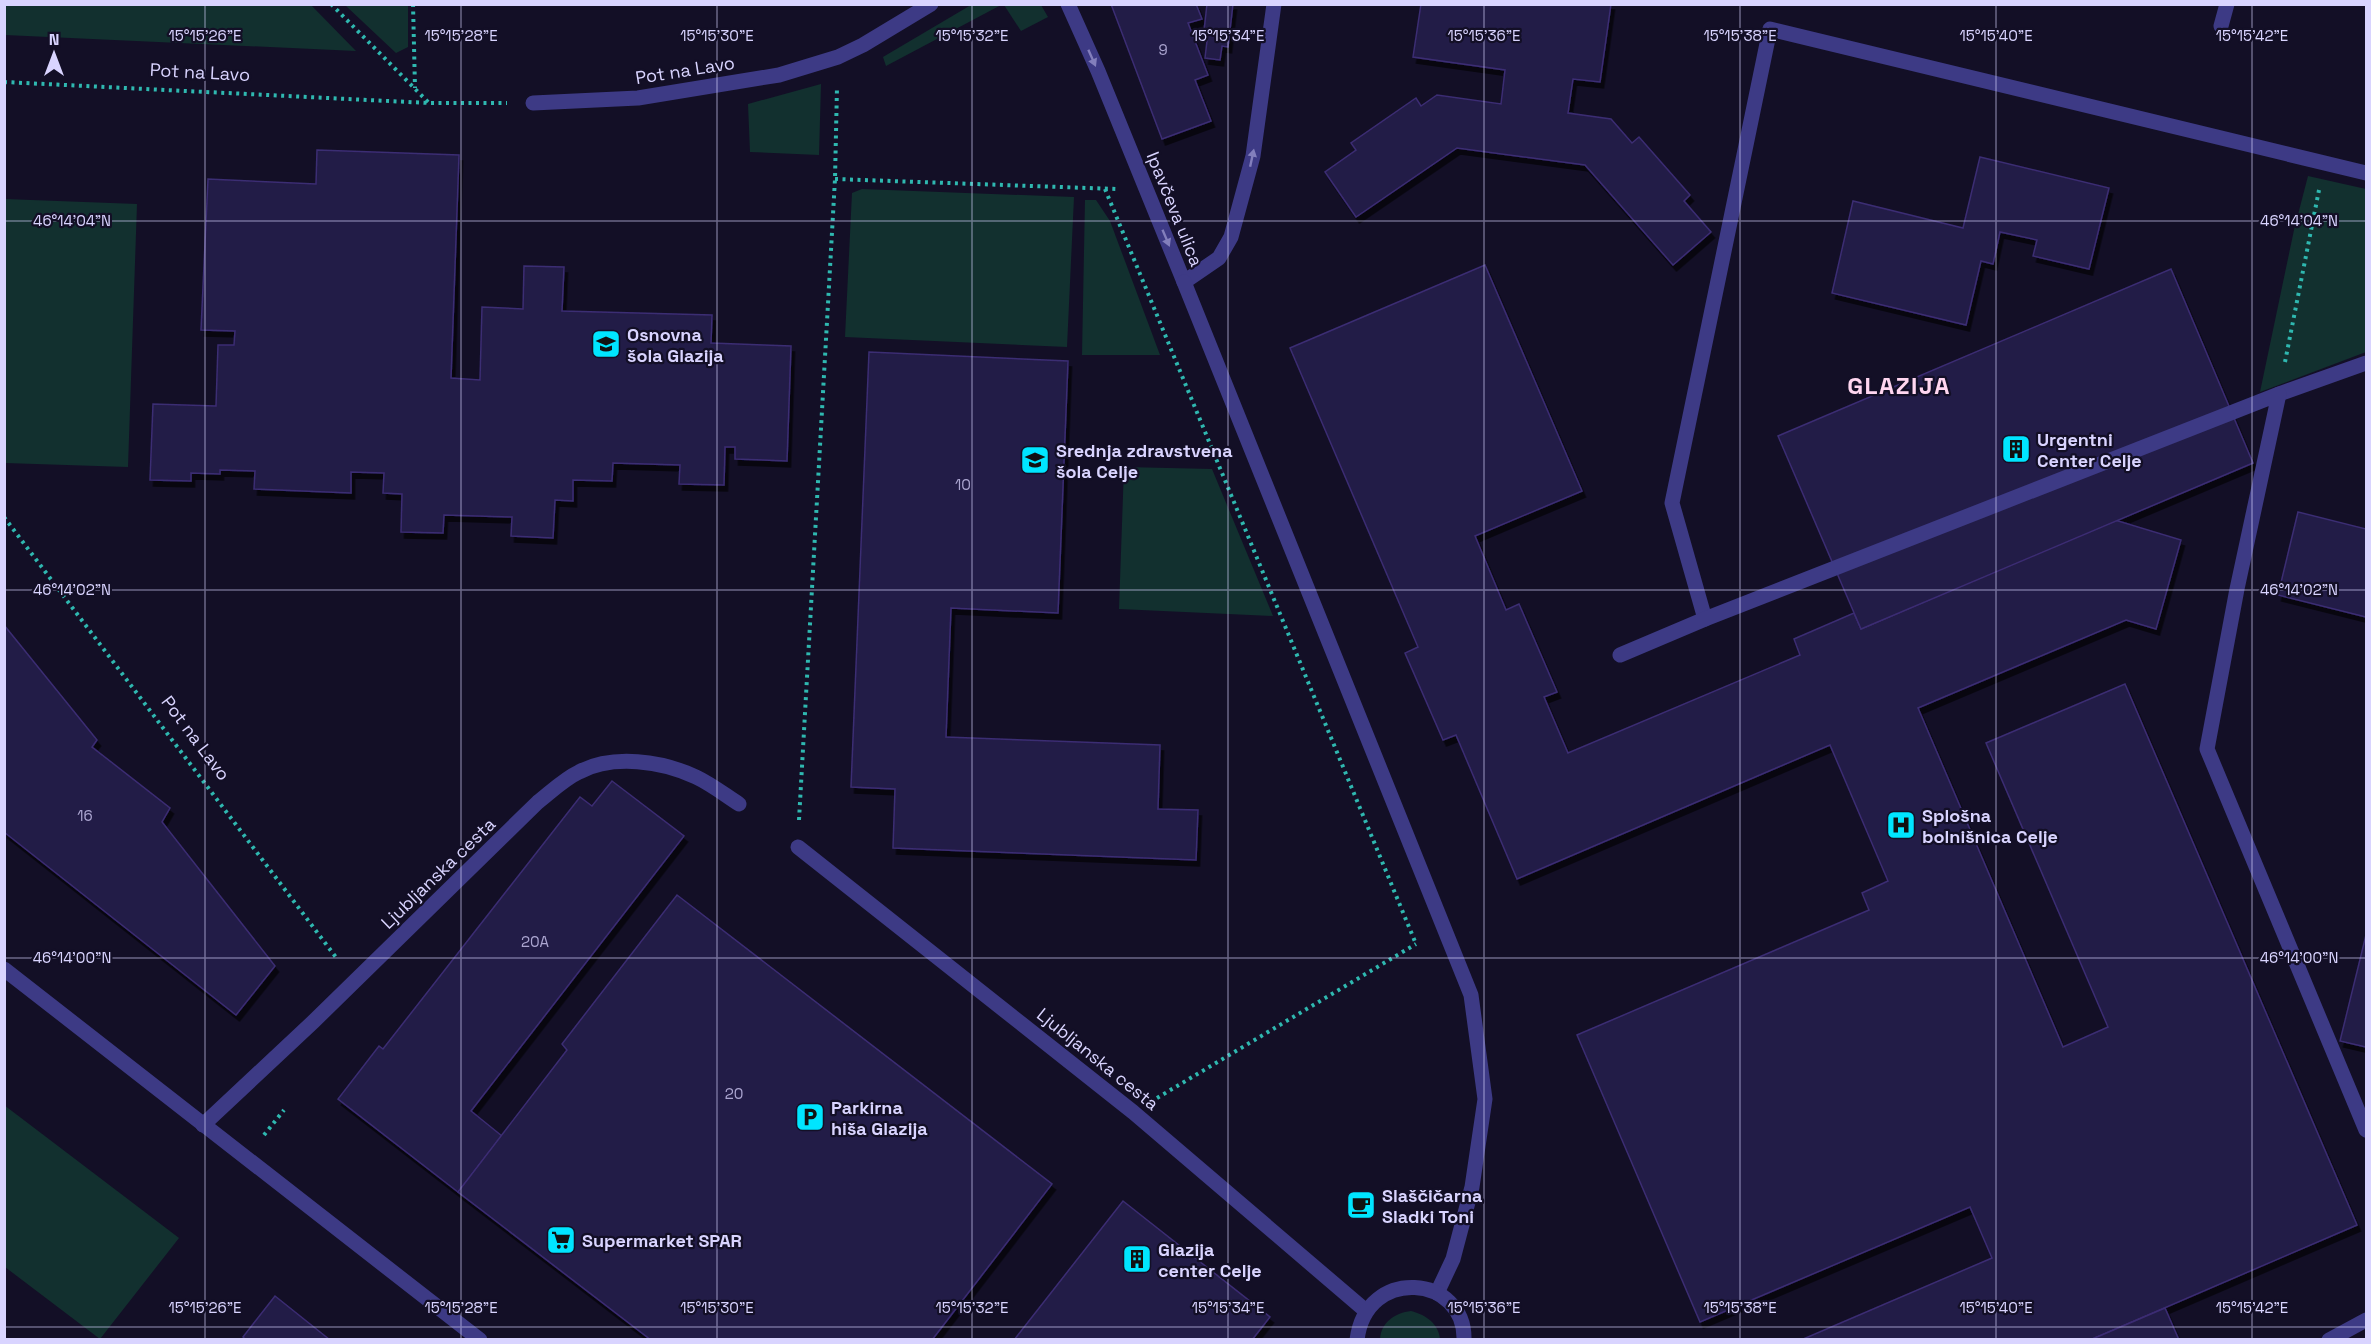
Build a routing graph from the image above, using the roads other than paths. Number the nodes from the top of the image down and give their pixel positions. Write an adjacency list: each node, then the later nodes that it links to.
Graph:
1 (931, 4): 6 (street, Pot na Lavo)
2 (1068, 4): 8 (street, Ipavčeva ulica, one-way to 8)
3 (1274, 4): 8 (street, Ipavčeva ulica, one-way to 3)
4 (2227, 4): 5 (street)
5 (2221, 26)
6 (533, 103)
7 (2367, 173): 11 (street)
8 (1184, 282): 18 (street)
9 (2367, 363): 10 (street)
10 (2279, 394): 11 (street); 17 (street)
11 (1705, 619): 12 (street)
12 (1620, 655)
13 (739, 804): 16 (street, Ljubljanska cesta)
14 (798, 847): 19 (street, Ljubljanska cesta)
15 (4, 969): 16 (street)
16 (203, 1125): 21 (street)
17 (2367, 1130)
18 (1437, 1293): 19 (street); 23 (street)
19 (1366, 1311): 22 (street)
20 (2367, 1320): 24 (street)
21 (480, 1340)
22 (1358, 1340)
23 (1464, 1340)
24 (2329, 1340)

